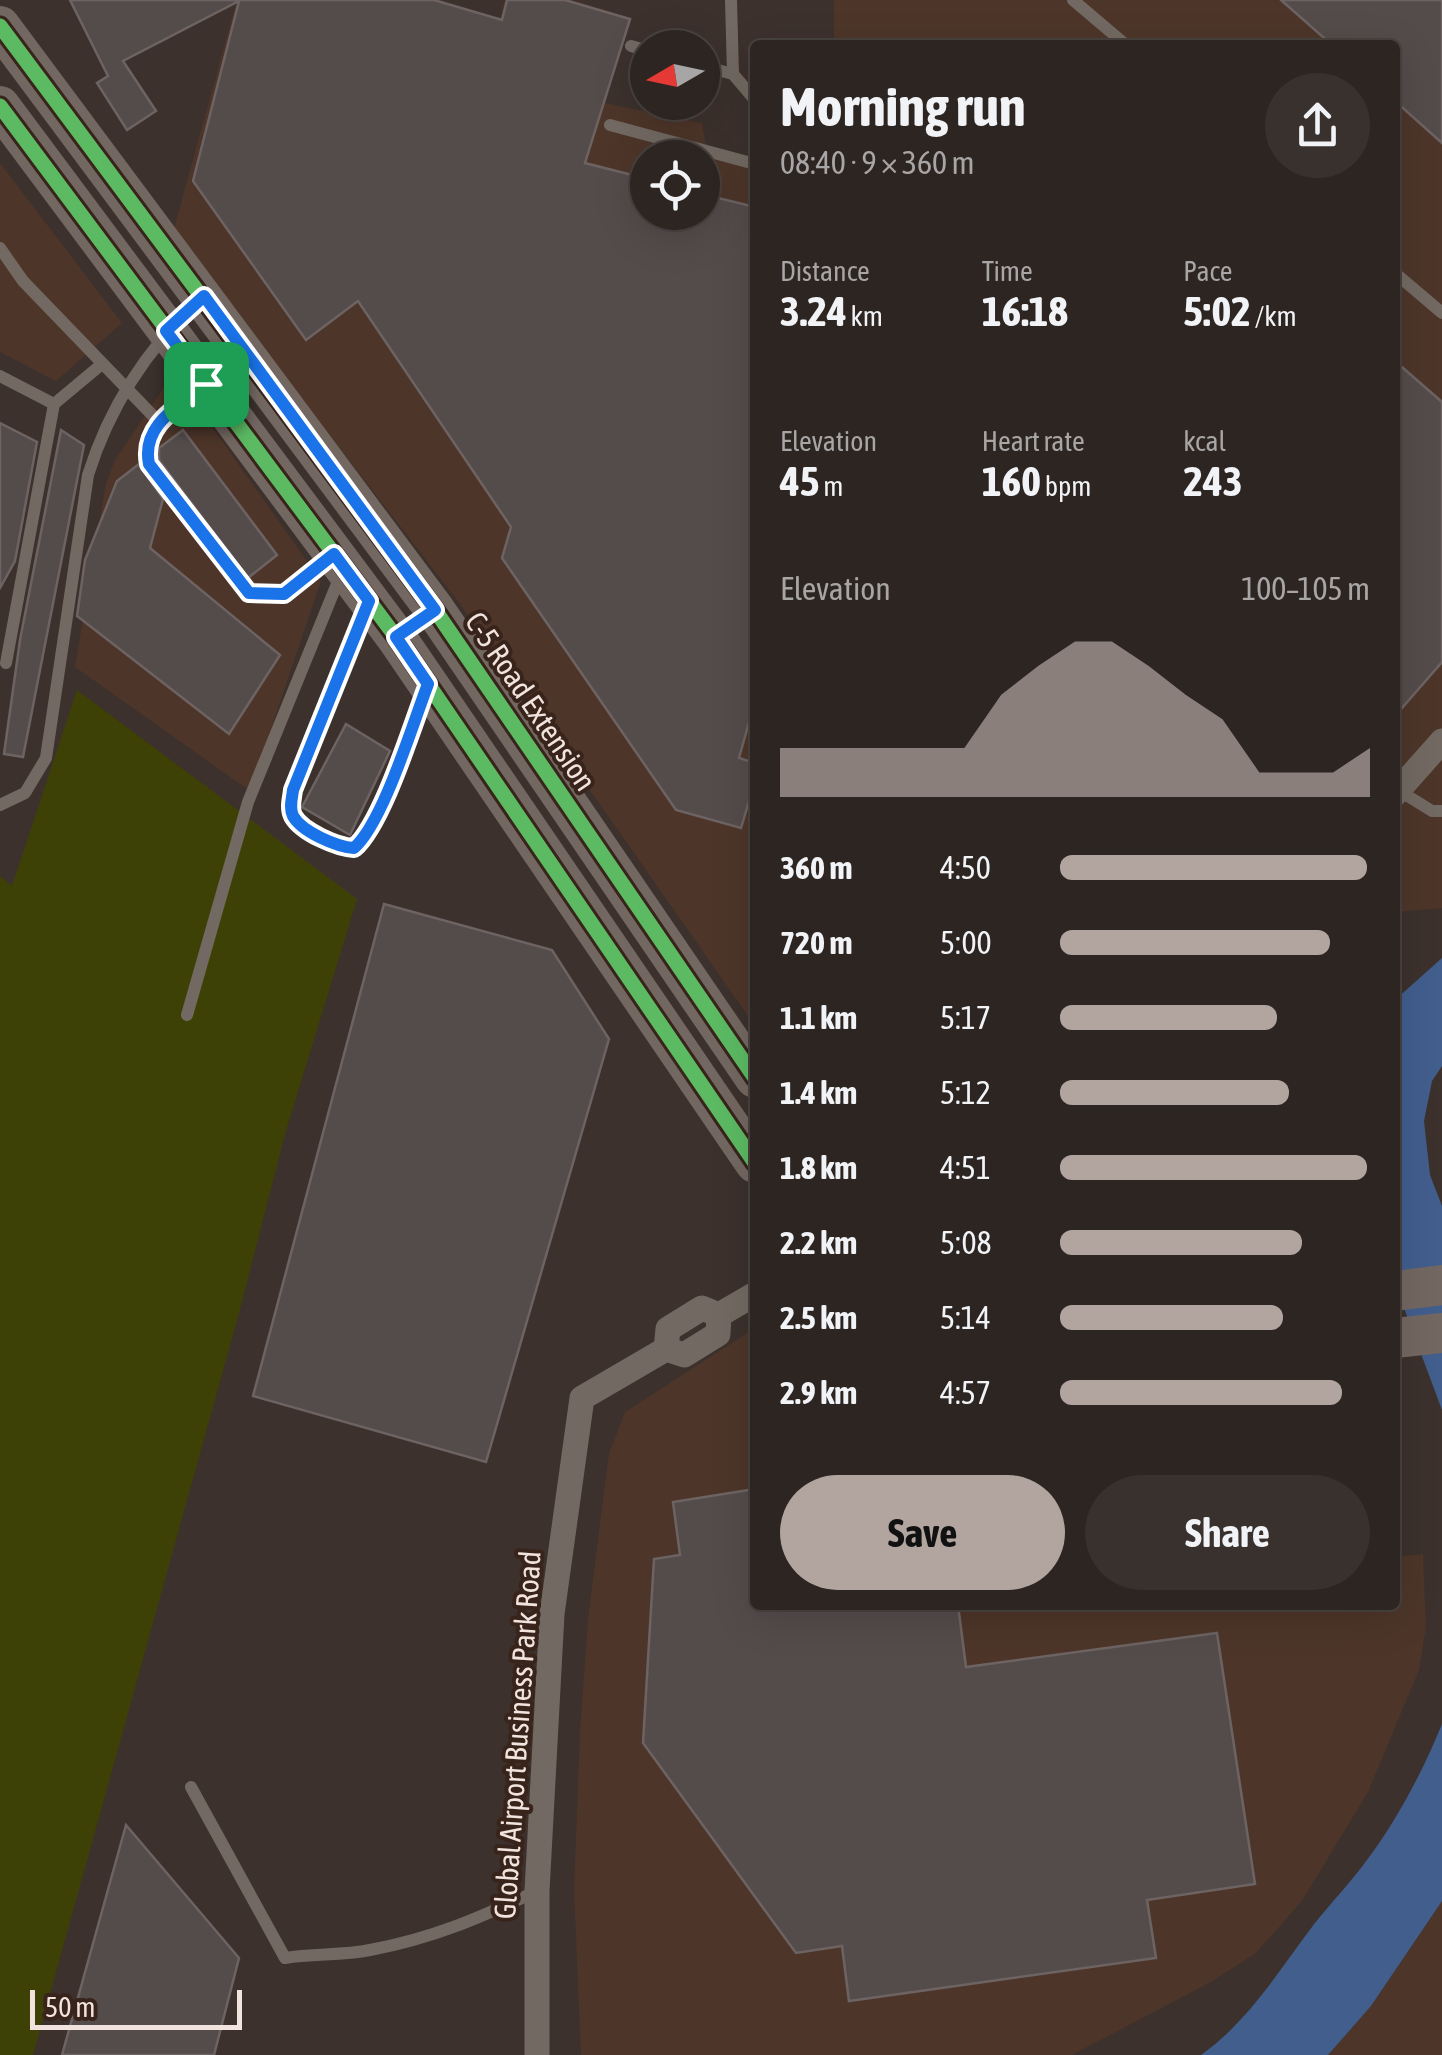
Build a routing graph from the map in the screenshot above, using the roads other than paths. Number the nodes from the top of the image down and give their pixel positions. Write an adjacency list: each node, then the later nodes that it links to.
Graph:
1 (731, 0): 6 (lane)
2 (1073, 0): 4 (lane)
3 (0, 26): 13 (main road, C-5 Road Extension)
4 (1120, 40)
5 (720, 71): 6 (lane)
6 (733, 74): 7 (lane)
7 (750, 94)
8 (0, 106): 15 (main road)
9 (610, 125): 10 (lane)
10 (750, 163)
11 (0, 248): 16 (lane)
12 (1400, 277): 14 (lane)
13 (204, 296): 15 (lane); 24 (main road, C-5 Road Extension)
14 (1442, 312)
15 (166, 331): 18 (main road); 19 (lane)
16 (102, 364): 19 (lane); 20 (lane)
17 (0, 376): 20 (lane)
18 (206, 384): 21 (lane); 22 (main road)
19 (126, 388): 21 (lane); 31 (lane)
20 (54, 404): 26 (lane)
21 (159, 422): 22 (lane)
22 (339, 560): 23 (main road); 33 (lane)
23 (369, 601): 25 (main road); 27 (lane)
24 (435, 610): 25 (main road); 34 (main road, C-5 Road Extension)
25 (396, 637): 27 (main road)
26 (6, 663)
27 (428, 684): 35 (main road)
28 (1442, 741): 29 (street)
29 (1400, 789)
30 (1400, 794): 32 (lane)
31 (0, 804)
32 (1442, 811)
33 (187, 1015)
34 (750, 1071)
35 (742, 1162)
36 (1442, 1286): 37 (main road)
37 (1400, 1290)
38 (750, 1297): 42 (street, Global Airport Business Park Road)
39 (1442, 1333): 40 (main road)
40 (1400, 1337)
41 (191, 1787): 42 (lane)
42 (537, 1891): 43 (street, Global Airport Business Park Road)
43 (537, 2055)

